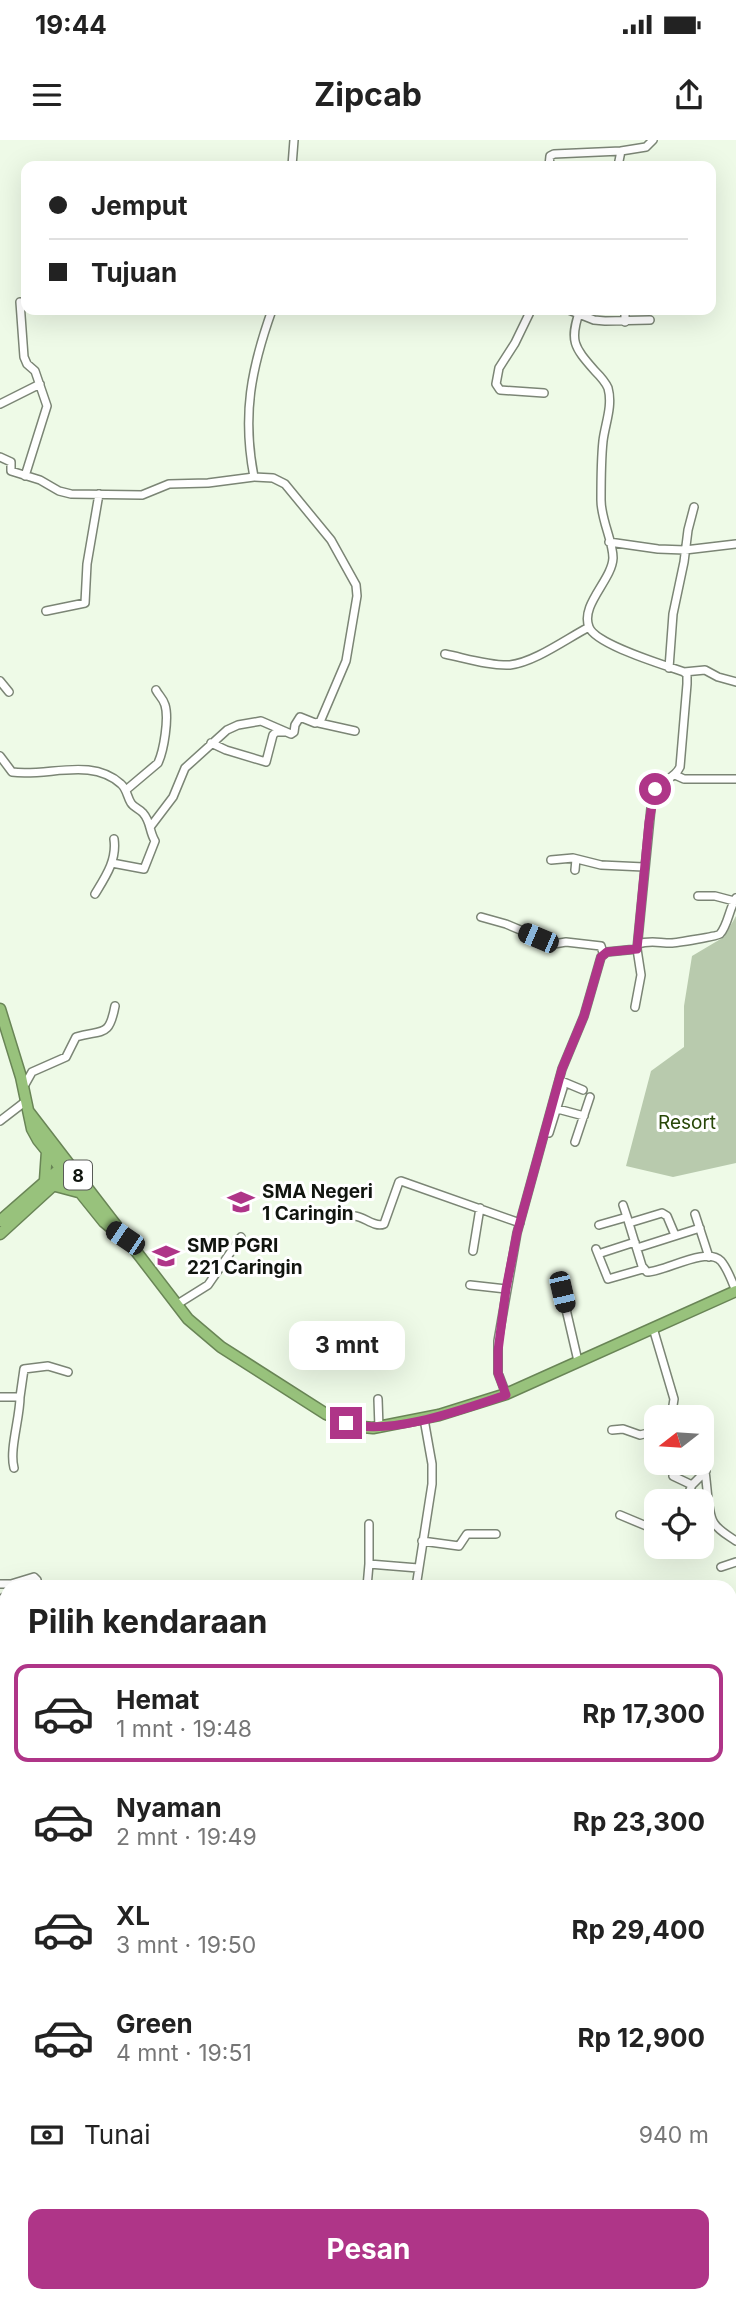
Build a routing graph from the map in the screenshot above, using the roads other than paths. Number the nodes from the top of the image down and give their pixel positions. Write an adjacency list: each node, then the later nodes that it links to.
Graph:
1 (294, 140): 4 (street)
2 (653, 140): 3 (street)
3 (621, 151): 5 (street); 6 (street)
4 (292, 161)
5 (550, 161)
6 (619, 161)
7 (20, 302): 8 (street)
8 (21, 314)
9 (21, 315): 17 (street)
10 (270, 315): 22 (street)
11 (529, 315): 18 (street)
12 (578, 315): 25 (street)
13 (585, 315): 16 (street)
14 (625, 315): 16 (street)
15 (650, 320): 16 (street)
16 (625, 322)
17 (40, 384): 19 (street); 21 (street)
18 (544, 393)
19 (0, 404)
20 (0, 457): 21 (street)
21 (25, 476): 23 (street)
22 (254, 477): 23 (street); 37 (street)
23 (99, 494): 28 (street)
24 (694, 507): 27 (street)
25 (609, 542): 27 (street); 29 (street)
26 (736, 544): 27 (street)
27 (685, 550): 31 (street)
28 (46, 611)
29 (589, 627): 30 (street); 31 (street)
30 (445, 654)
31 (670, 668): 32 (street)
32 (684, 672): 34 (street); 42 (street)
33 (0, 681): 36 (street)
34 (736, 682)
35 (156, 690): 44 (street)
36 (9, 692)
37 (318, 723): 38 (street); 39 (street)
38 (355, 731)
39 (284, 732): 40 (street); 40 (street)
40 (211, 743): 45 (street)
41 (0, 756): 44 (street)
42 (675, 775): 43 (street); 50 (street)
43 (736, 779)
44 (126, 790): 45 (street)
45 (151, 826): 49 (street)
46 (114, 839): 49 (street)
47 (576, 859): 48 (street); 50 (street); 51 (street)
48 (551, 860)
49 (112, 863): 52 (street)
50 (644, 867): 56 (street)
51 (575, 870)
52 (95, 894)
53 (698, 896): 54 (street)
54 (735, 899): 56 (street)
55 (481, 917): 57 (street)
56 (637, 947): 57 (street); 59 (street)
57 (603, 953): 61 (street)
58 (115, 1006): 62 (street)
59 (635, 1007)
60 (0, 1009): 62 (highway, 8)
61 (561, 1084): 63 (street); 66 (street)
62 (23, 1087): 65 (highway, 8)
63 (583, 1090)
64 (590, 1097): 68 (street)
65 (26, 1101): 67 (highway, 8); 69 (street)
66 (554, 1108): 68 (street); 70 (street); 82 (street)
67 (29, 1112): 72 (highway, 8); 73 (highway, 8)
68 (584, 1116): 71 (street)
69 (0, 1121)
70 (549, 1133)
71 (575, 1142)
72 (47, 1152): 73 (highway, 8); 74 (highway)
73 (67, 1168): 74 (highway); 75 (highway, 8); 88 (highway, 8)
74 (49, 1183): 75 (highway); 81 (highway); 85 (highway)
75 (82, 1193): 88 (highway, 8)
76 (623, 1205): 80 (street)
77 (480, 1209): 79 (street); 82 (street); 90 (street)
78 (695, 1214): 84 (street)
79 (354, 1216)
80 (628, 1220): 83 (street); 86 (street); 89 (street)
81 (0, 1221)
82 (520, 1223): 94 (street)
83 (599, 1225)
84 (700, 1228): 86 (street); 91 (street)
85 (0, 1234)
86 (675, 1236): 89 (street)
87 (241, 1237): 97 (street)
88 (125, 1238): 97 (highway, 8)
89 (636, 1245): 92 (street); 92 (street)
90 (473, 1251)
91 (709, 1257): 92 (street); 95 (street)
92 (643, 1269)
93 (470, 1284): 94 (street)
94 (506, 1289): 101 (street)
95 (736, 1291): 98 (highway, 8)
96 (562, 1292): 99 (street)
97 (176, 1305): 107 (highway, 8)
98 (653, 1328): 99 (highway, 8); 105 (street)
99 (578, 1362): 101 (highway, 8)
100 (68, 1373): 103 (street)
101 (506, 1395): 106 (highway, 8)
102 (0, 1397): 103 (street)
103 (20, 1397): 110 (street)
104 (378, 1399): 107 (street)
105 (673, 1405)
106 (424, 1419): 107 (highway, 8); 120 (street)
107 (379, 1428)
108 (612, 1430): 109 (street)
109 (644, 1434)
110 (14, 1468)
111 (703, 1475): 114 (street)
112 (706, 1475): 121 (street)
113 (673, 1476): 114 (street)
114 (692, 1485): 115 (street)
115 (690, 1489)
116 (620, 1515): 118 (street)
117 (369, 1524): 123 (street)
118 (644, 1525)
119 (496, 1534): 120 (street)
120 (422, 1541): 125 (street)
121 (736, 1541)
122 (736, 1562): 124 (street)
123 (369, 1564): 125 (street); 126 (street)
124 (721, 1567)
125 (418, 1568): 127 (street)
126 (368, 1580)
127 (417, 1580)

